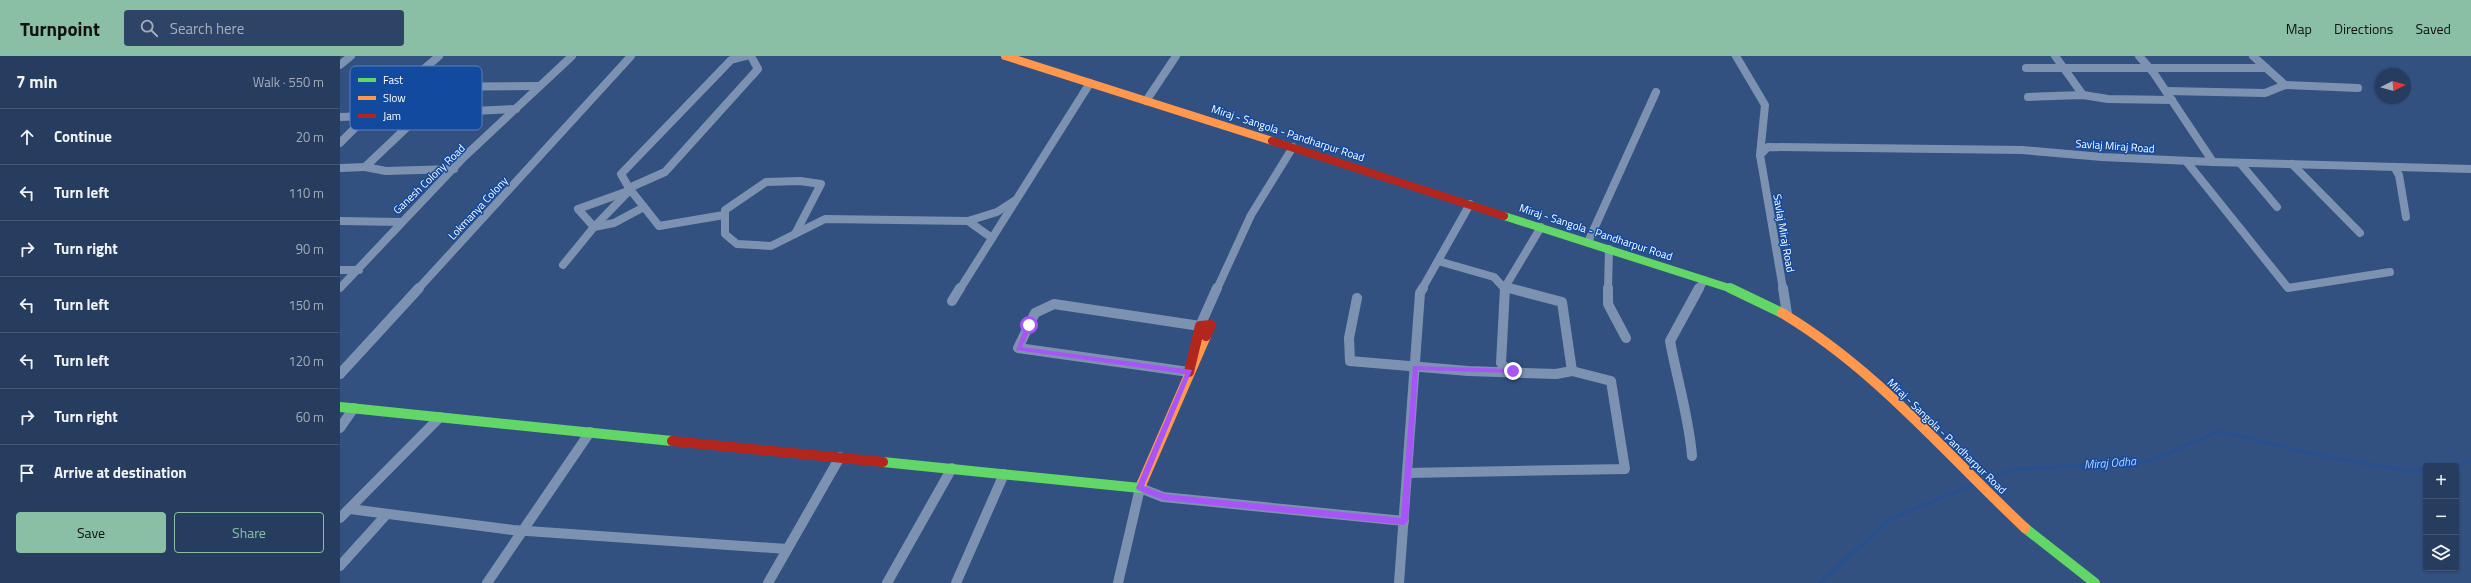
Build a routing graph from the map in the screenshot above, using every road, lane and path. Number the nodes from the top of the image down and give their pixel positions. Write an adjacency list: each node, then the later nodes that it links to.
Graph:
1 (351, 56): 13 (street)
2 (439, 56): 14 (street)
3 (572, 56): 22 (street, Ganesh Colony Road)
4 (631, 56): 82 (street, Lokmanya Colony)
5 (746, 56): 48 (street)
6 (751, 56): 48 (street)
7 (1005, 56): 19 (main road, Miraj - Sangola - Pandharpur Road)
8 (1176, 56): 29 (street)
9 (1736, 56): 38 (street, Savlaj Miraj Road)
10 (2055, 56): 16 (street)
11 (2140, 56): 17 (street)
12 (2253, 56): 18 (street)
13 (340, 65)
14 (427, 66)
15 (2026, 68): 16 (street)
16 (2063, 68): 17 (street); 26 (street)
17 (2149, 68): 18 (street); 24 (street)
18 (2266, 68): 20 (street)
19 (1090, 83): 29 (main road, Miraj - Sangola - Pandharpur Road); 49 (street)
20 (2285, 85): 23 (street); 24 (street)
21 (482, 86): 22 (street)
22 (538, 86): 30 (street, Ganesh Colony Road)
23 (2358, 88)
24 (2166, 91): 28 (street)
25 (1656, 92): 63 (street)
26 (2083, 95): 27 (street); 28 (street)
27 (2028, 97)
28 (2172, 100): 40 (street)
29 (1146, 101): 37 (main road, Miraj - Sangola - Pandharpur Road)
30 (516, 109): 31 (street); 46 (street, Ganesh Colony Road)
31 (482, 110)
32 (340, 117): 33 (street)
33 (350, 117)
34 (353, 130): 36 (street)
35 (404, 130): 43 (street)
36 (340, 143)
37 (1293, 148): 50 (main road, Miraj - Sangola - Pandharpur Road); 76 (street)
38 (1760, 155): 39 (street, Savlaj Miraj Road); 75 (street, Savlaj Miraj Road)
39 (2186, 161): 40 (street, Savlaj Miraj Road); 69 (street)
40 (2213, 162): 41 (street, Savlaj Miraj Road)
41 (2240, 163): 42 (street, Savlaj Miraj Road); 52 (street)
42 (2292, 164): 44 (street, Savlaj Miraj Road); 60 (street)
43 (365, 167): 45 (street); 46 (street)
44 (2394, 167): 47 (street, Savlaj Miraj Road); 54 (street)
45 (340, 168)
46 (454, 169): 57 (street, Ganesh Colony Road)
47 (2471, 169)
48 (630, 189): 51 (street); 58 (street); 58 (street)
49 (1017, 199): 56 (street); 62 (street)
50 (1470, 204): 59 (main road, Miraj - Sangola - Pandharpur Road); 65 (street)
51 (644, 207): 53 (street); 58 (street)
52 (2277, 207)
53 (724, 215): 61 (street); 61 (street)
54 (2406, 217)
55 (340, 221): 57 (street)
56 (968, 221): 61 (street); 62 (street)
57 (401, 222): 68 (street, Ganesh Colony Road)
58 (594, 227): 66 (street)
59 (1541, 227): 63 (main road, Miraj - Sangola - Pandharpur Road); 71 (street)
60 (2360, 233)
61 (795, 234)
62 (992, 238): 74 (street)
63 (1588, 242): 64 (main road, Miraj - Sangola - Pandharpur Road)
64 (1609, 249): 70 (main road, Miraj - Sangola - Pandharpur Road); 77 (street)
65 (1438, 261): 71 (street); 78 (street)
66 (563, 265)
67 (340, 270): 68 (street)
68 (359, 270): 72 (street, Ganesh Colony Road)
69 (2390, 272)
70 (1704, 280): 75 (main road, Miraj - Sangola - Pandharpur Road); 88 (street)
71 (1505, 287): 79 (street); 80 (street)
72 (340, 288)
73 (1357, 298): 78 (street)
74 (952, 301)
75 (1786, 314): 107 (main road, Miraj - Sangola - Pandharpur Road)
76 (1200, 326): 81 (main road); 81 (street)
77 (1626, 338)
78 (1415, 368): 79 (street); 91 (street)
79 (1508, 371): 80 (street)
80 (1572, 371): 91 (street)
81 (1190, 372): 93 (main road)
82 (340, 374)
83 (340, 407): 84 (main road)
84 (354, 408): 85 (main road); 86 (street)
85 (440, 417): 87 (main road); 94 (street)
86 (340, 428)
87 (590, 432): 89 (main road); 98 (street)
88 (1692, 456)
89 (840, 457): 90 (main road); 99 (street)
90 (952, 468): 92 (main road); 103 (street)
91 (1408, 473): 97 (street)
92 (1004, 474): 93 (main road); 104 (street)
93 (1140, 488): 97 (street); 105 (street)
94 (350, 509): 95 (street); 96 (street)
95 (386, 515): 98 (street); 100 (street)
96 (340, 518)
97 (1404, 521): 106 (street)
98 (524, 530): 99 (street); 101 (street)
99 (787, 549): 102 (street)
100 (340, 566)
101 (487, 583)
102 (768, 583)
103 (888, 583)
104 (956, 583)
105 (1118, 583)
106 (1399, 583)
107 (2095, 583)

